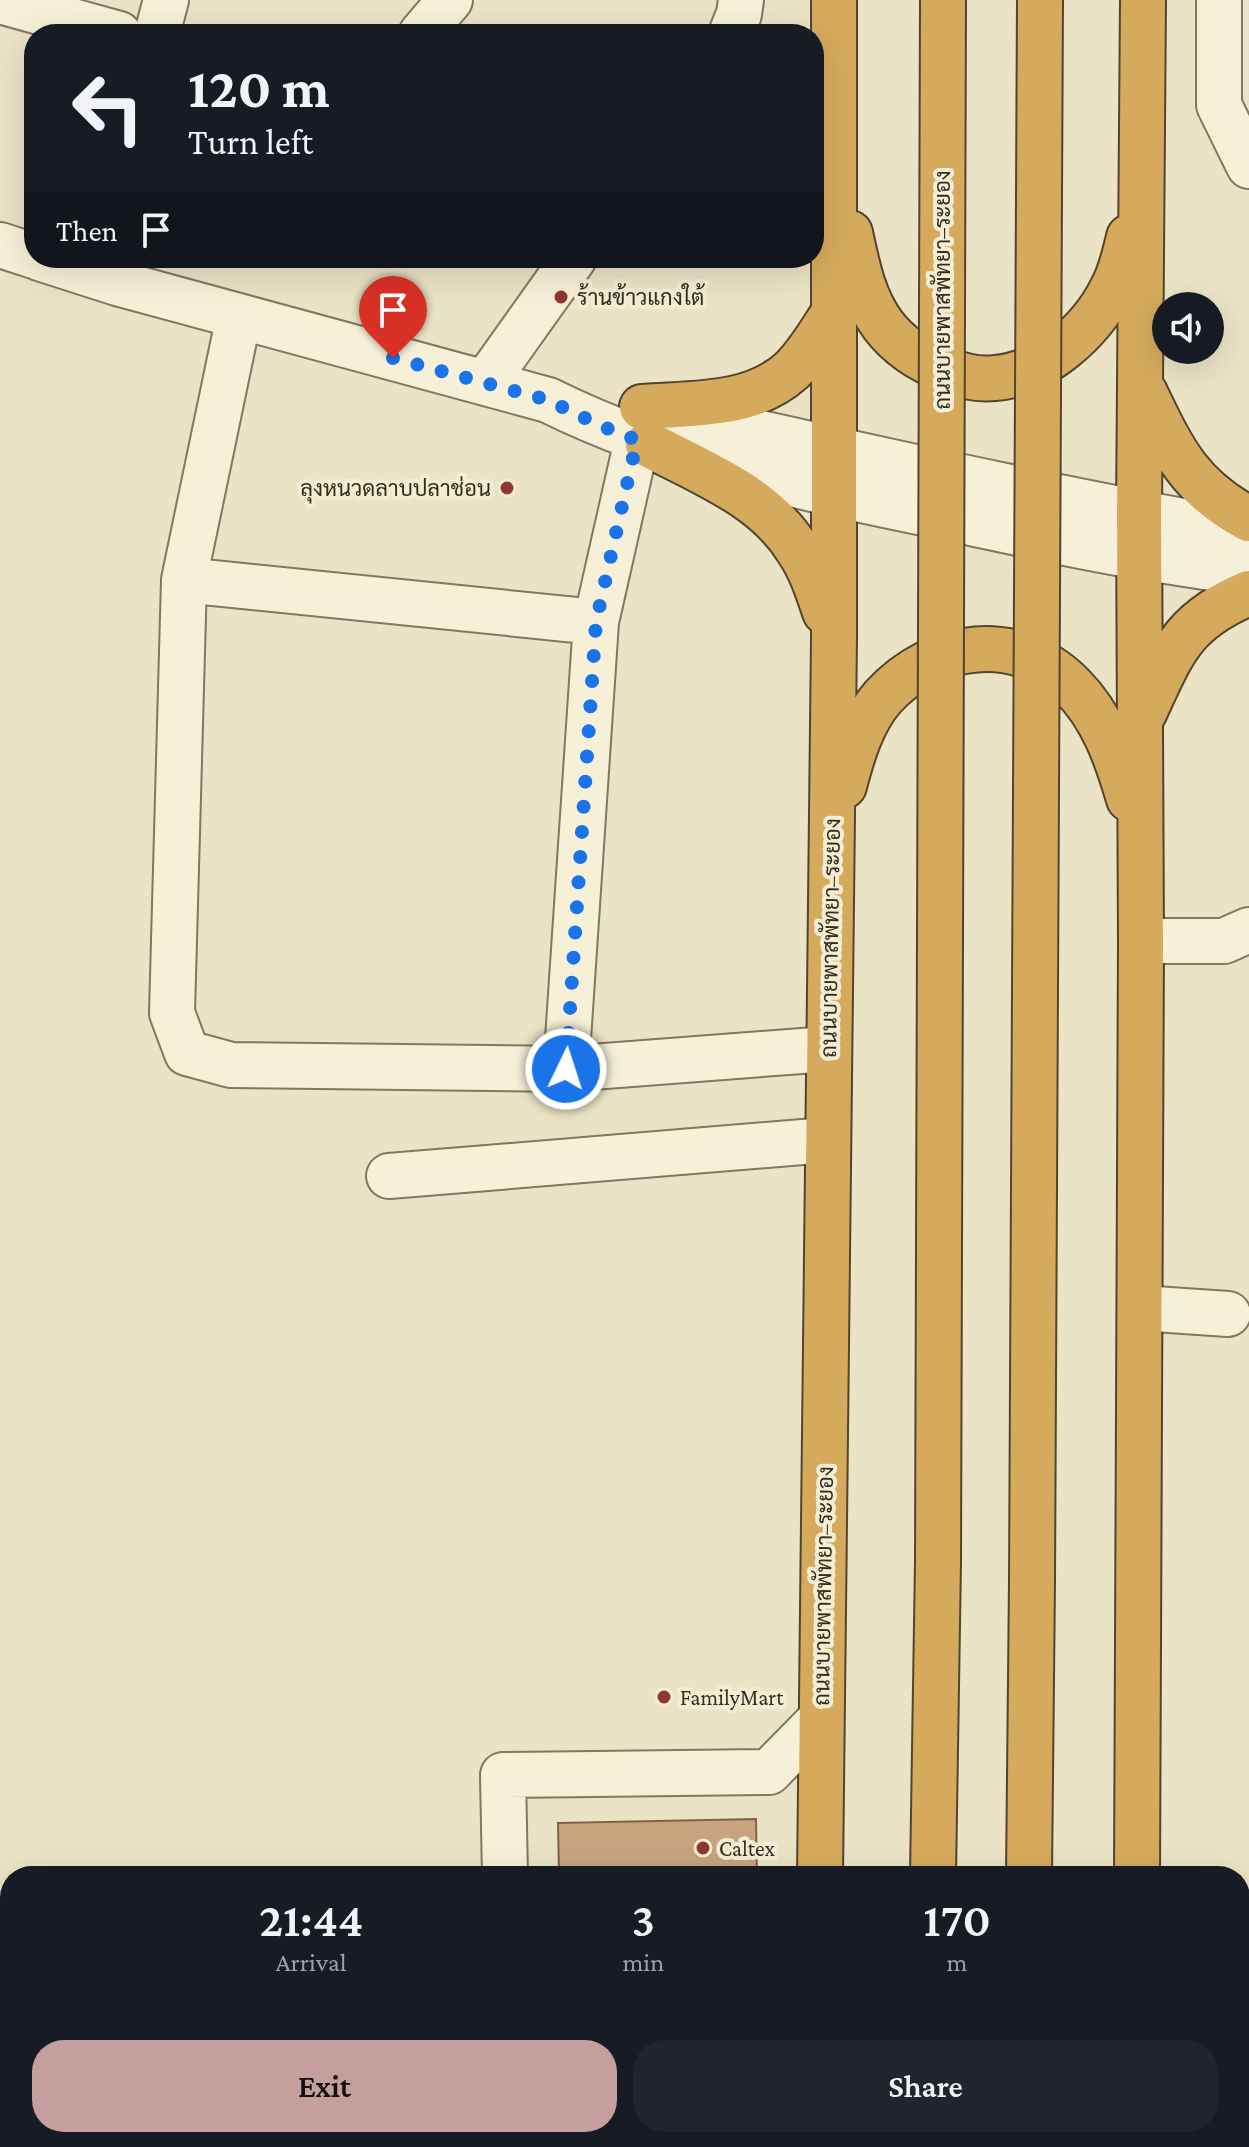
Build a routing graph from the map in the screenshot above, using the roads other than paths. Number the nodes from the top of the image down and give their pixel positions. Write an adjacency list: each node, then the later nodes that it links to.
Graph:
1 (166, 0): 11 (street)
2 (450, 0): 12 (street)
3 (741, 0): 13 (street)
4 (834, 0): 15 (highway, ถนนบายพาสพัทยา–ระยอง)
5 (943, 0): 51 (highway, ถนนบายพาสพัทยา–ระยอง, bridge)
6 (1040, 0): 52 (highway, bridge)
7 (1143, 0): 16 (highway)
8 (1219, 0): 14 (street)
9 (0, 1): 10 (street)
10 (83, 24)
11 (160, 24)
12 (430, 24)
13 (735, 24)
14 (1249, 166)
15 (835, 170): 16 (highway); 21 (highway, ถนนบายพาสพัทยา–ระยอง)
16 (1142, 180): 24 (highway)
17 (0, 245): 18 (street)
18 (24, 253)
19 (567, 268): 23 (street)
20 (119, 270): 22 (street)
21 (835, 311): 25 (highway); 26 (highway, ถนนบายพาสพัทยา–ระยอง)
22 (239, 316): 23 (street); 33 (street)
23 (485, 383): 25 (street)
24 (1141, 383): 28 (highway); 29 (highway)
25 (643, 430): 26 (street); 27 (street); 35 (street); 36 (highway)
26 (835, 451): 27 (highway, ถนนบายพาสพัทยา–ระยอง); 28 (street)
27 (835, 495): 31 (street); 36 (highway, ถนนบายพาสพัทยา–ระยอง)
28 (1139, 514): 30 (street); 31 (highway)
29 (1249, 519)
30 (1249, 533)
31 (1139, 557): 32 (street); 37 (highway)
32 (1249, 574)
33 (184, 580): 35 (street); 43 (street)
34 (1249, 593): 37 (highway)
35 (596, 622): 43 (street)
36 (834, 637): 38 (highway, ถนนบายพาสพัทยา–ระยอง)
37 (1140, 723): 39 (highway)
38 (831, 834): 39 (highway); 42 (highway, ถนนบายพาสพัทยา–ระยอง)
39 (1141, 839): 41 (highway)
40 (1249, 930): 41 (street)
41 (1141, 941): 46 (highway)
42 (828, 1049): 43 (street); 44 (highway, ถนนบายพาสพัทยา–ระยอง)
43 (566, 1069)
44 (827, 1140): 45 (street); 48 (highway, ถนนบายพาสพัทยา–ระยอง)
45 (389, 1176)
46 (1140, 1308): 47 (street); 53 (highway)
47 (1228, 1314)
48 (821, 1719): 49 (street); 50 (highway, ถนนบายพาสพัทยา–ระยอง)
49 (505, 1866)
50 (820, 1866)
51 (933, 1866)
52 (1029, 1866)
53 (1137, 1866)

